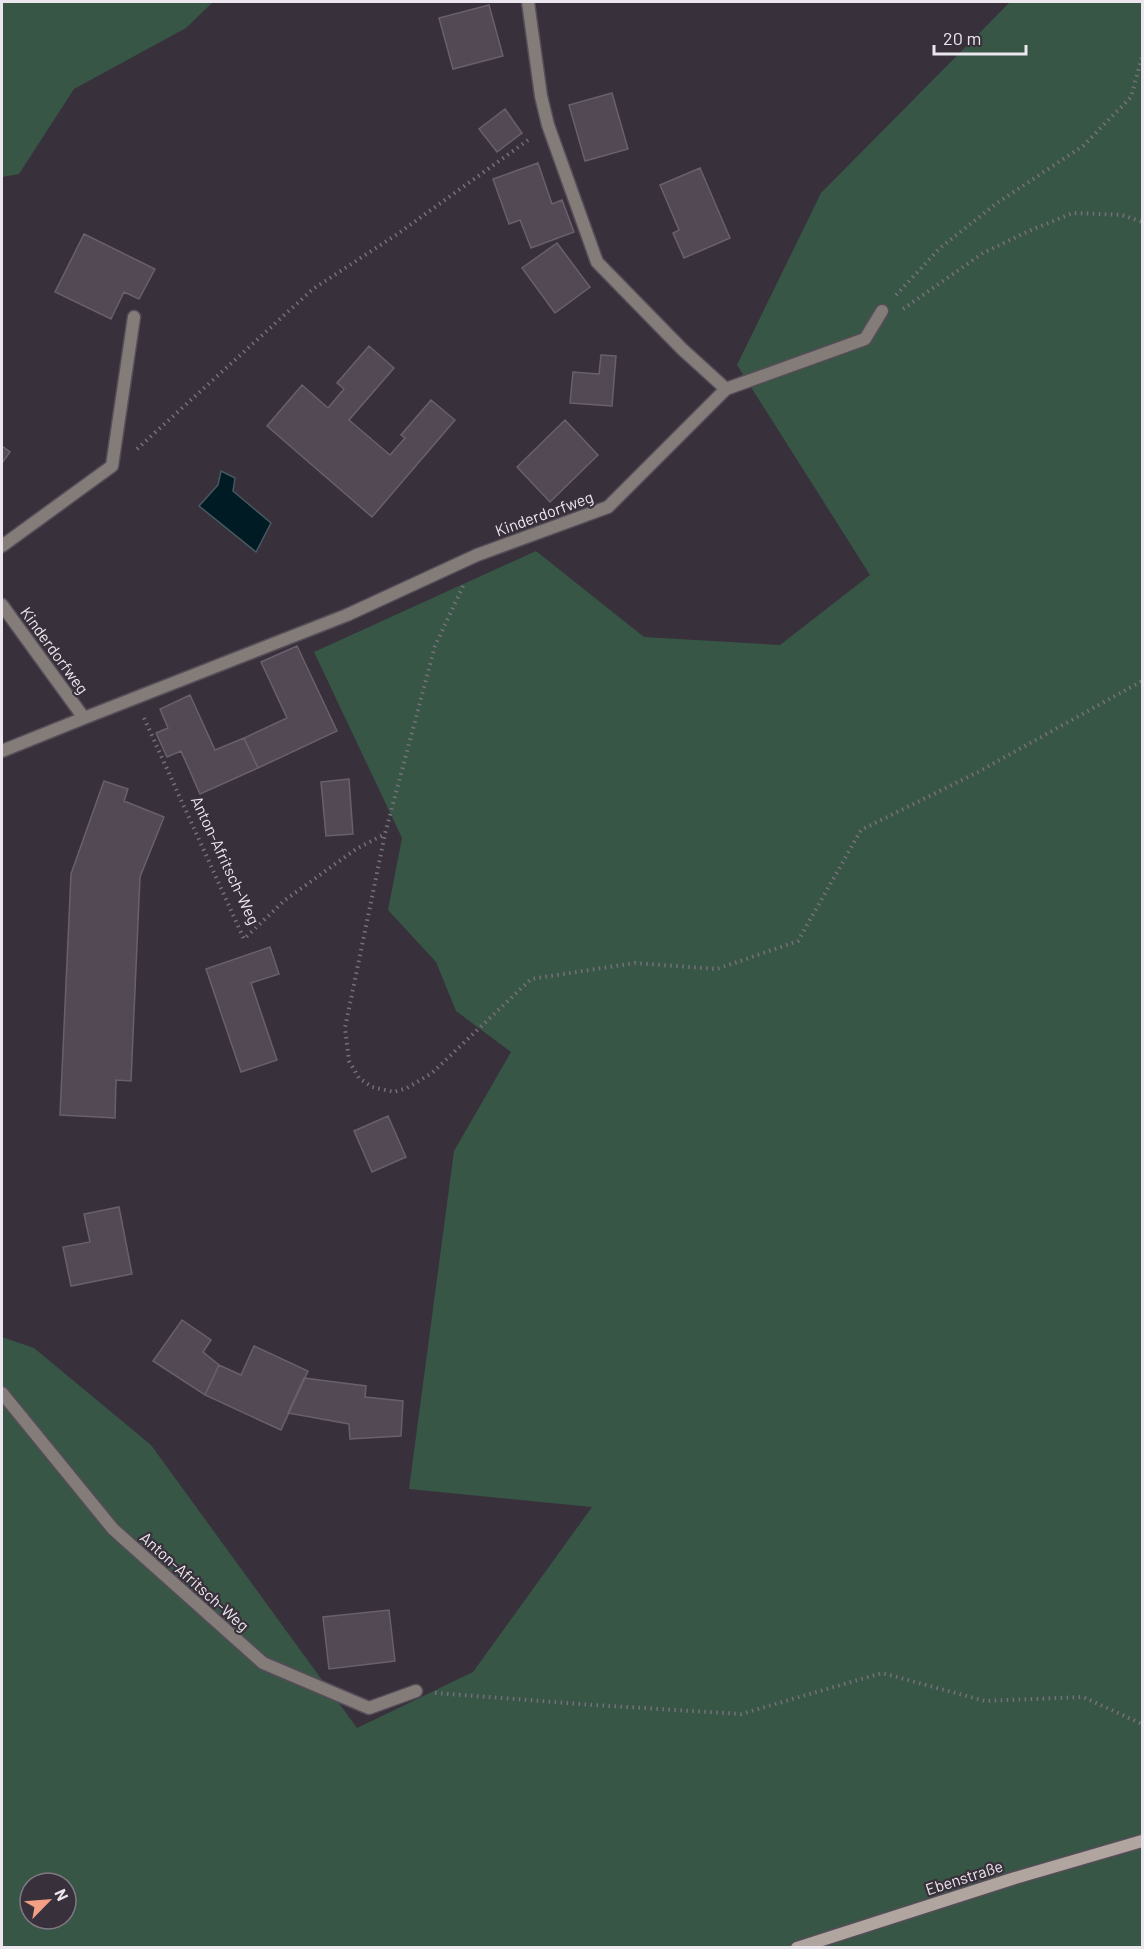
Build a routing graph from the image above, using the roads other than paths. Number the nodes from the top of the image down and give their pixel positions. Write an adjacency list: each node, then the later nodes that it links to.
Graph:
1 (528, 2): 4 (street)
2 (882, 311): 4 (street)
3 (134, 317): 5 (street)
4 (726, 389): 7 (street, Kinderdorfweg)
5 (2, 546)
6 (2, 605): 7 (street, Kinderdorfweg)
7 (84, 718): 8 (street)
8 (2, 751)
9 (2, 1393): 10 (street, Anton-Afritsch-Weg)
10 (417, 1691)
11 (1143, 1841): 12 (street, Ebenstraße)
12 (797, 1947)

